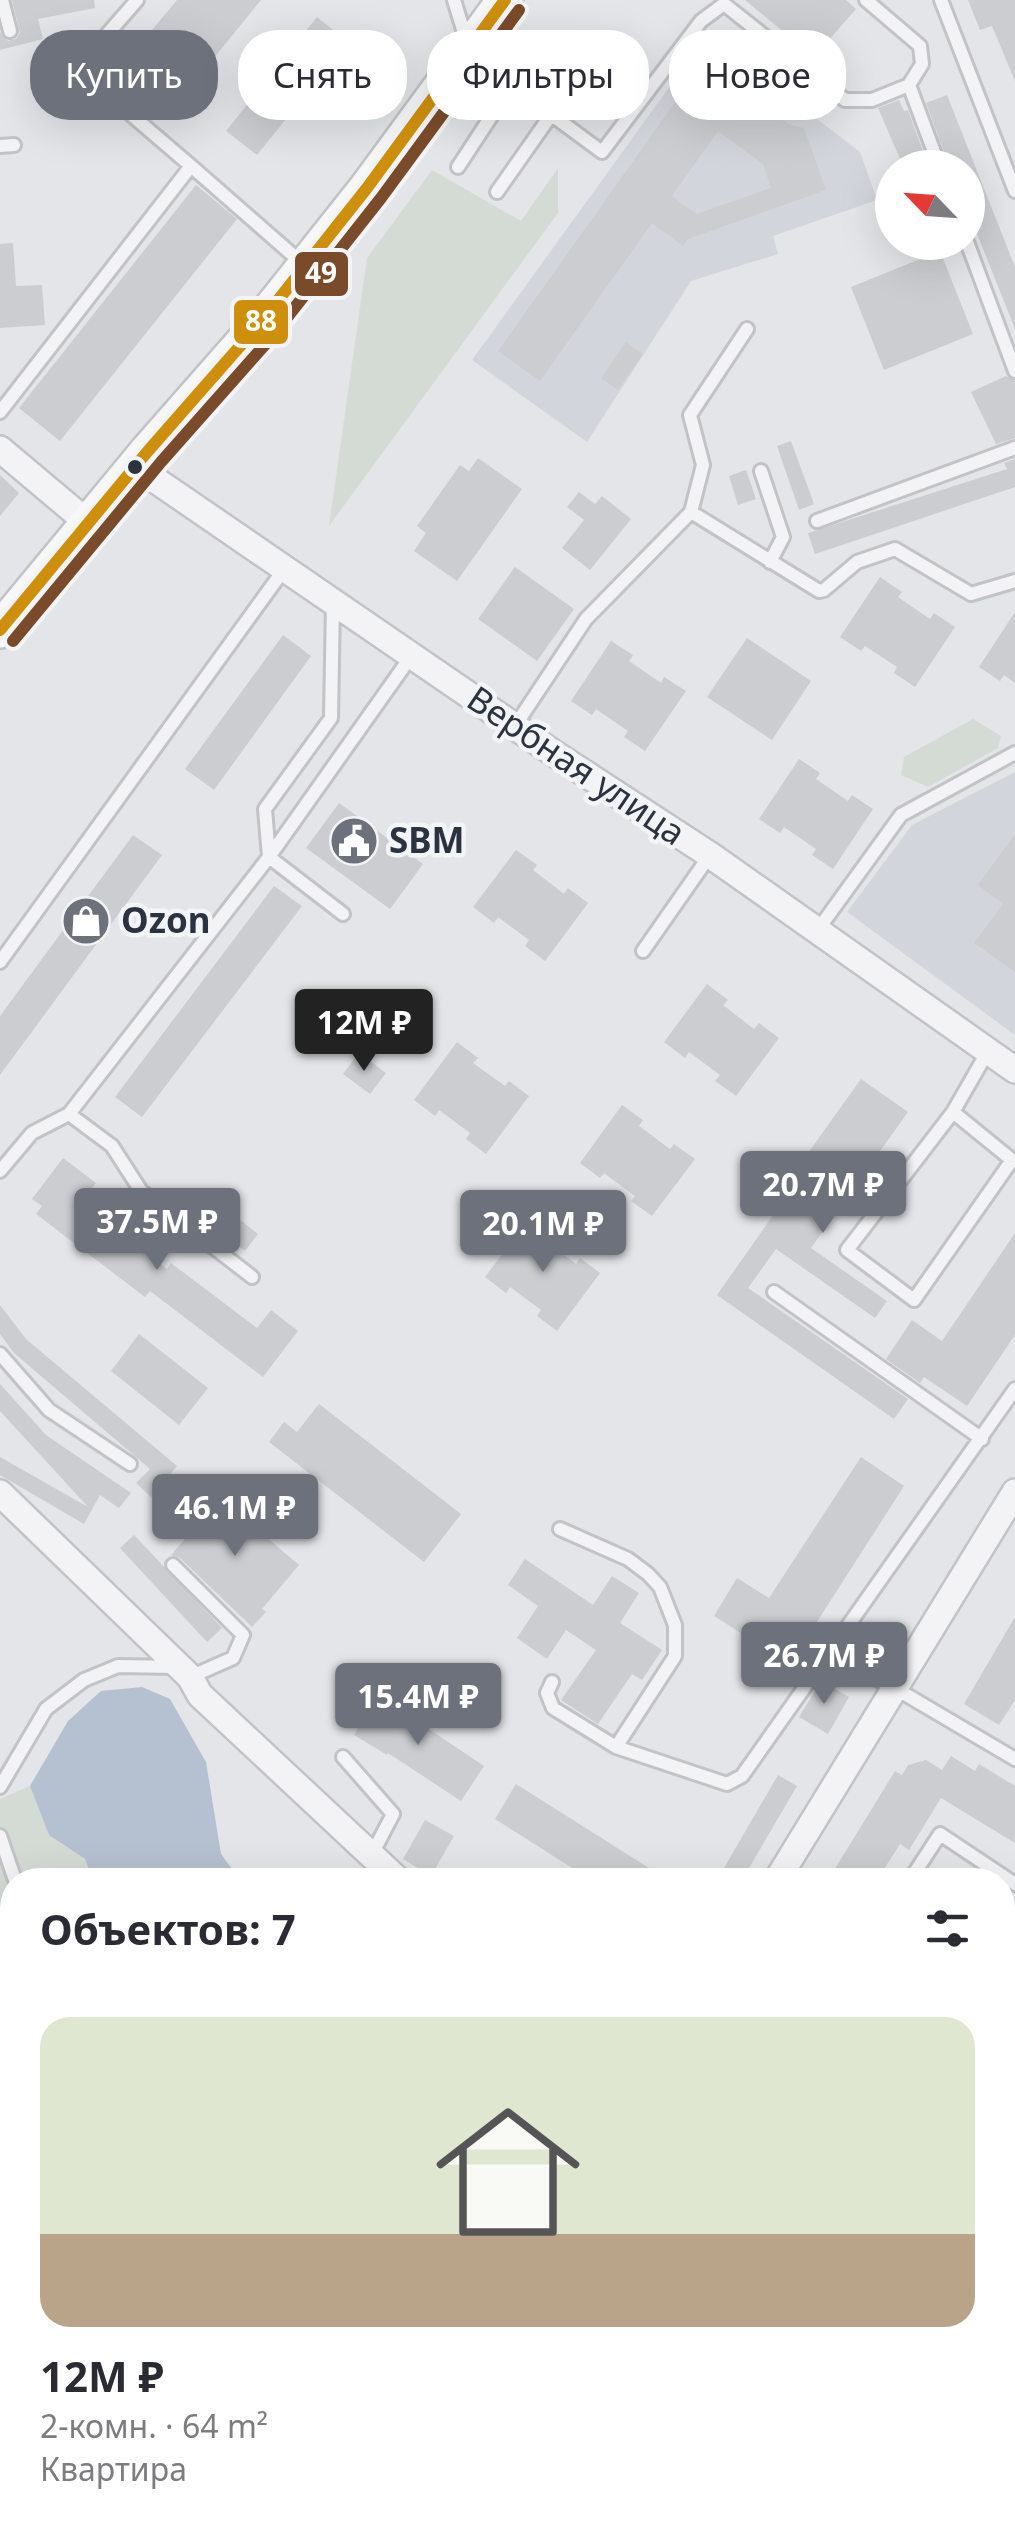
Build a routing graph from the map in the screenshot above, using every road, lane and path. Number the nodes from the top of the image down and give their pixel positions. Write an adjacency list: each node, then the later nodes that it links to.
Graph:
1 (2, 0): 10 (lane)
2 (137, 0): 19 (lane)
3 (454, 0): 8 (lane)
4 (505, 0): 9 (main road)
5 (866, 0): 11 (lane)
6 (940, 0): 21 (lane)
7 (726, 2): 11 (lane); 12 (lane)
8 (463, 30)
9 (482, 30)
10 (10, 31)
11 (909, 85): 18 (lane)
12 (649, 89)
13 (427, 104): 24 (main road)
14 (489, 120): 20 (lane)
15 (548, 120): 22 (lane)
16 (558, 120): 17 (lane)
17 (626, 120)
18 (933, 150)
19 (191, 166): 24 (lane); 27 (lane)
20 (458, 167)
21 (1014, 185)
22 (498, 192)
23 (975, 260): 26 (lane)
24 (306, 266): 30 (main road)
25 (746, 329): 32 (lane)
26 (1015, 371)
27 (0, 412)
28 (1015, 448): 33 (lane)
29 (0, 449): 34 (street)
30 (135, 466): 34 (main road); 36 (street, Вербная улица)
31 (761, 471): 35 (lane)
32 (690, 512): 35 (lane); 41 (lane)
33 (817, 521)
34 (88, 523): 39 (main road)
35 (770, 562): 37 (lane)
36 (284, 568): 38 (street, Вербная улица); 48 (lane)
37 (1015, 580)
38 (333, 600): 40 (street, Вербная улица); 44 (lane)
39 (0, 630)
40 (412, 656): 41 (street, Вербная улица); 44 (lane)
41 (515, 726): 43 (street, Вербная улица)
42 (1015, 753): 46 (lane)
43 (710, 855): 46 (street, Вербная улица); 47 (lane)
44 (269, 857): 45 (lane); 52 (lane)
45 (343, 914)
46 (817, 931): 49 (street, Вербная улица)
47 (643, 951)
48 (0, 962)
49 (988, 1051): 50 (street, Вербная улица); 51 (lane)
50 (1015, 1070)
51 (953, 1112): 51 (lane)
52 (69, 1114): 53 (lane); 54 (lane)
53 (0, 1171)
54 (252, 1277)
55 (774, 1292): 58 (lane)
56 (0, 1354): 59 (lane)
57 (1015, 1389): 58 (lane)
58 (982, 1439): 64 (lane)
59 (130, 1464)
60 (1015, 1492): 67 (street)
61 (0, 1493): 65 (street)
62 (560, 1529): 68 (lane)
63 (173, 1565): 65 (lane)
64 (826, 1655): 67 (lane); 68 (lane)
65 (185, 1672): 71 (lane); 73 (street)
66 (552, 1682): 68 (lane)
67 (893, 1688): 70 (lane); 76 (street)
68 (616, 1747)
69 (344, 1757): 73 (lane)
70 (1015, 1759)
71 (0, 1787)
72 (0, 1836): 74 (lane)
73 (370, 1856): 75 (street)
74 (10, 1868)
75 (384, 1868)
76 (784, 1868)
77 (918, 1868): 78 (lane)
78 (991, 1868)

